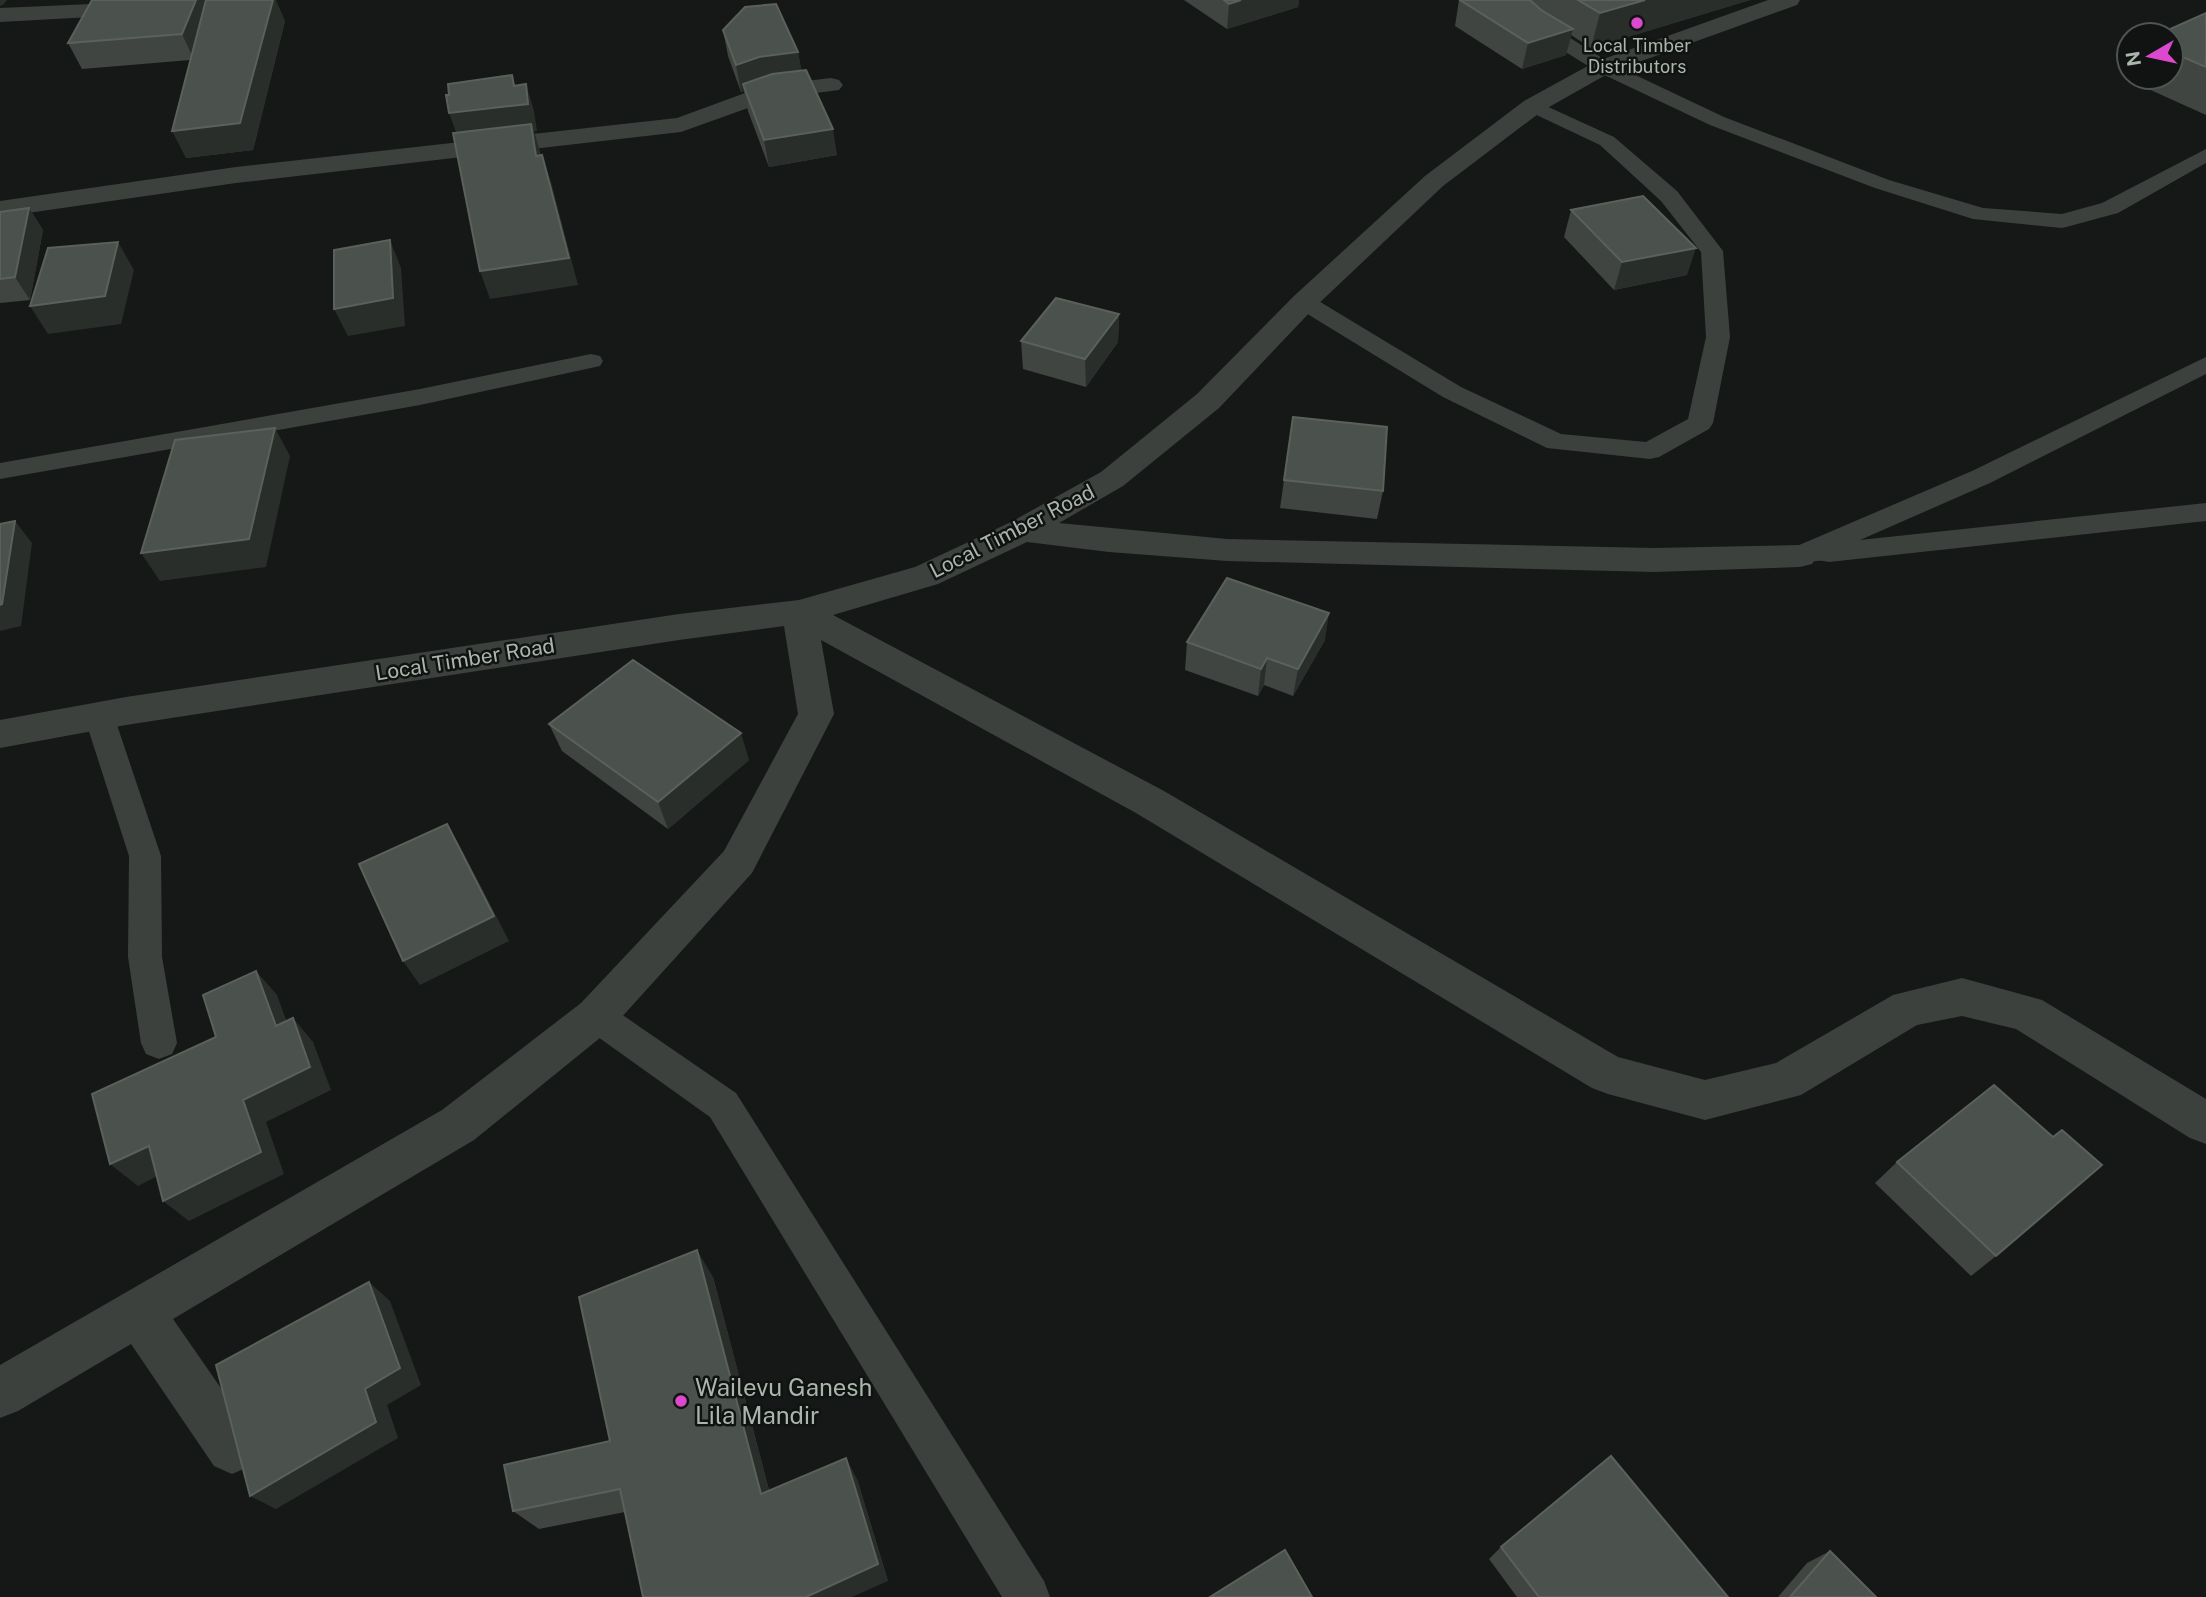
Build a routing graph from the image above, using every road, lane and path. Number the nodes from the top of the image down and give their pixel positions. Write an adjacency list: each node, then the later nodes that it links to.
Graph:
1 (1508, 0): 5 (lane)
2 (1789, 0): 5 (street, Local Timber Road)
3 (162, 7): 4 (street)
4 (0, 15)
5 (1603, 67): 7 (street, Local Timber Road); 8 (lane)
6 (831, 85): 9 (street)
7 (1533, 106): 10 (street, Local Timber Road); 10 (lane)
8 (2206, 155)
9 (0, 209)
10 (1304, 302): 15 (street, Local Timber Road)
11 (592, 361): 13 (lane)
12 (2206, 364): 16 (lane)
13 (0, 471)
14 (2206, 512): 16 (lane)
15 (1023, 530): 16 (street); 17 (street, Local Timber Road)
16 (1800, 556)
17 (799, 612): 18 (street, Local Timber Road); 20 (street); 22 (street)
18 (99, 716): 19 (street, Local Timber Road); 21 (lane)
19 (0, 734)
20 (596, 1016): 23 (street); 26 (lane)
21 (159, 1043)
22 (2206, 1123)
23 (139, 1312): 24 (street); 25 (street)
24 (0, 1393)
25 (232, 1448)
26 (1028, 1597)

